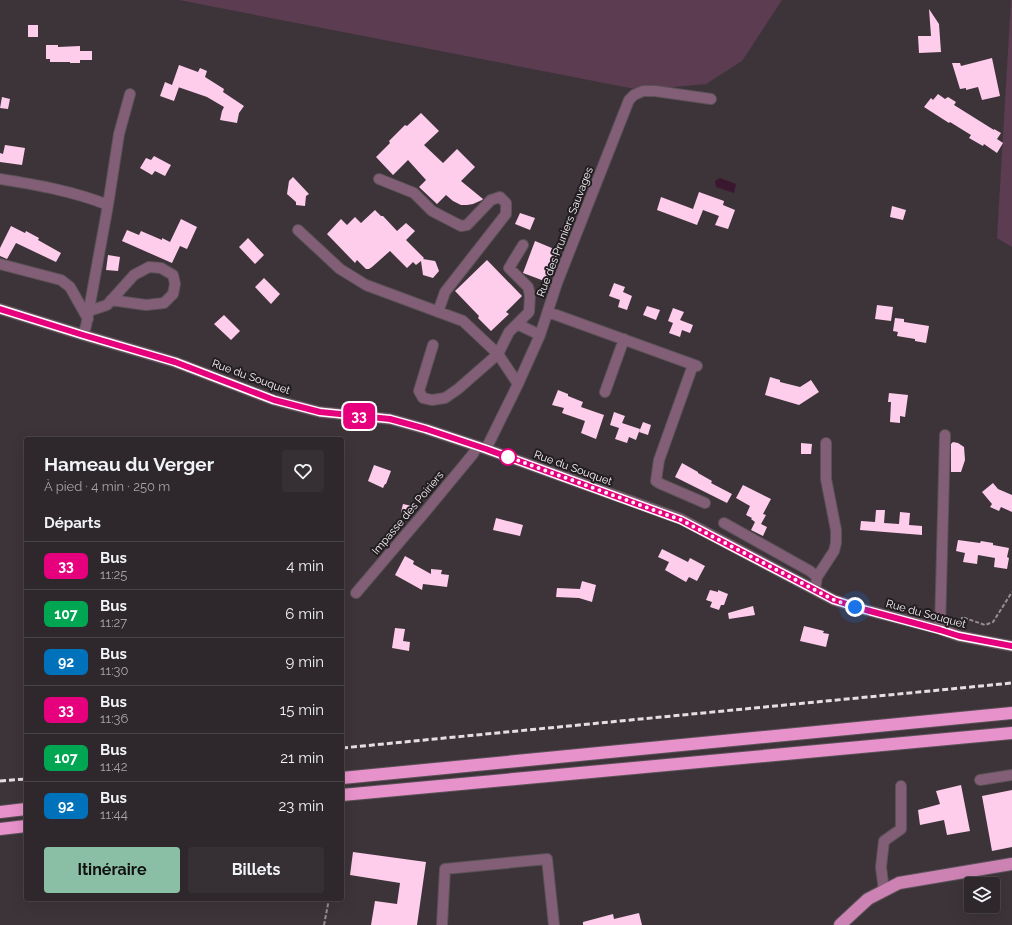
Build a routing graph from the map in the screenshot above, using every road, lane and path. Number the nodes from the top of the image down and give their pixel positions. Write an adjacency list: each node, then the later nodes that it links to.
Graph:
1 (130, 94): 5 (street)
2 (711, 99): 12 (street, Rue des Pruniers Sauvages)
3 (0, 179): 5 (street)
4 (379, 179): 11 (street)
5 (108, 205): 13 (street)
6 (298, 230): 11 (street)
7 (523, 245): 14 (street)
8 (0, 264): 13 (street)
9 (111, 300): 9 (street); 13 (street)
10 (0, 309): 15 (street, Rue du Souquet)
11 (438, 312): 19 (street)
12 (548, 312): 16 (street, Rue des Pruniers Sauvages); 17 (street)
13 (88, 315): 15 (street)
14 (517, 324): 16 (street); 19 (street)
15 (83, 335): 24 (street, Rue du Souquet)
16 (540, 335): 20 (street, Rue des Pruniers Sauvages)
17 (624, 340): 21 (street); 25 (street)
18 (433, 345): 19 (street)
19 (498, 354): 20 (street)
20 (518, 384): 24 (street, Rue des Pruniers Sauvages)
21 (605, 392)
22 (946, 435): 31 (street)
23 (826, 442): 27 (street)
24 (481, 448): 28 (street, Rue du Souquet); 30 (street, Impasse des Poiriers)
25 (705, 503)
26 (724, 523): 27 (street)
27 (817, 577): 28 (street)
28 (815, 590): 31 (street, Rue du Souquet)
29 (1012, 592): 32 (path)
30 (356, 593)
31 (940, 630): 32 (street, Rue du Souquet)
32 (959, 636): 33 (street, Rue du Souquet)
33 (1012, 646)
34 (1012, 713): 37 (highway)
35 (1012, 732): 40 (highway)
36 (1012, 776): 38 (street)
37 (344, 778)
38 (980, 780)
39 (901, 786): 46 (street)
40 (344, 795)
41 (24, 809): 42 (highway)
42 (0, 812)
43 (24, 826): 44 (highway)
44 (0, 829)
45 (1012, 864): 46 (main road)
46 (884, 890): 51 (main road)
47 (329, 901): 48 (path)
48 (324, 925)
49 (442, 925): 50 (street)
50 (554, 925)
51 (840, 925)

